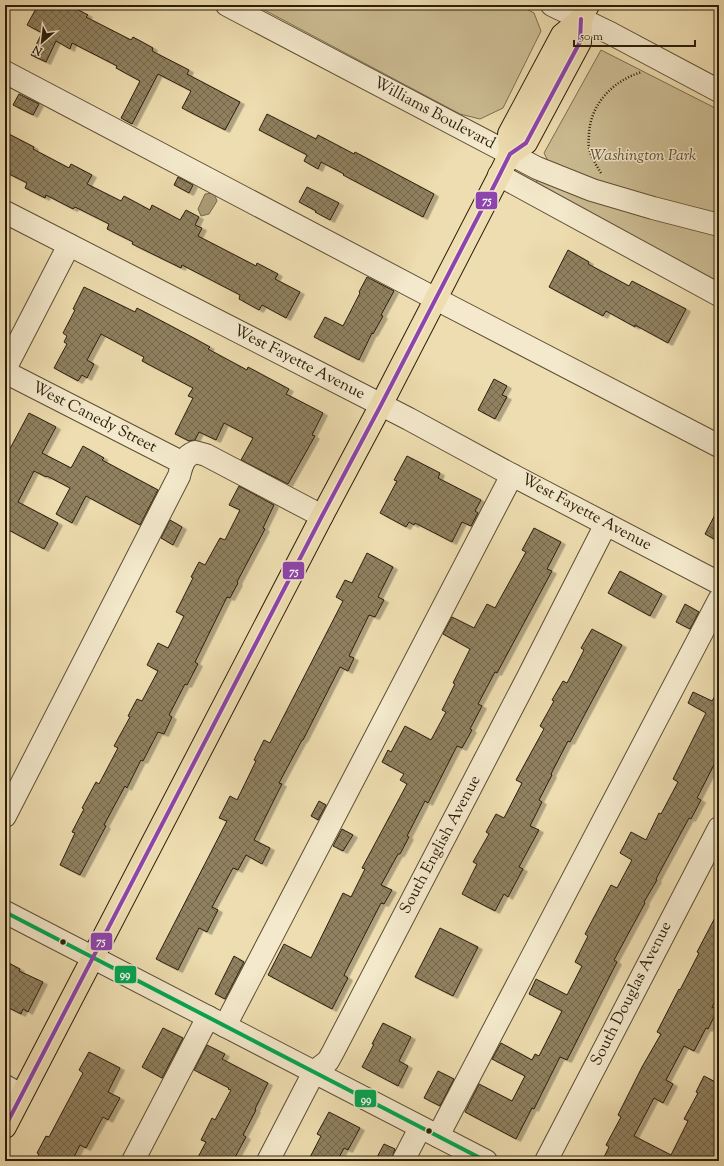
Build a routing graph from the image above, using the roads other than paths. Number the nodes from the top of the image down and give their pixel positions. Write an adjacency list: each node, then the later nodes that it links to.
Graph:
1 (226, 5): 6 (street, Williams Boulevard)
2 (552, 5): 3 (street)
3 (584, 12): 5 (street); 6 (main road)
4 (5, 72): 12 (street)
5 (719, 90)
6 (510, 154): 7 (main road); 9 (street, Williams Boulevard)
7 (499, 175): 11 (street, Williams Boulevard); 12 (main road)
8 (5, 212): 10 (street, West Fayette Avenue)
9 (719, 225)
10 (69, 245): 13 (street); 14 (street, West Fayette Avenue)
11 (719, 295)
12 (436, 299): 14 (main road); 15 (street)
13 (5, 370): 16 (street, West Canedy Street)
14 (381, 405): 17 (street, West Fayette Avenue); 18 (main road)
15 (719, 446)
16 (183, 463): 18 (street); 22 (street)
17 (512, 475): 19 (street, West Fayette Avenue); 26 (street)
18 (322, 516): 25 (main road)
19 (606, 524): 20 (street, West Fayette Avenue); 27 (street, South English Avenue)
20 (719, 583)
21 (719, 600): 30 (street)
22 (5, 816)
23 (719, 828): 35 (street, South Douglas Avenue)
24 (5, 912): 25 (street)
25 (93, 957): 26 (street); 28 (main road)
26 (216, 1022): 27 (street); 31 (street)
27 (314, 1072): 30 (street); 32 (street, South English Avenue)
28 (13, 1091): 29 (main road)
29 (5, 1126)
30 (429, 1132): 33 (street); 34 (street)
31 (134, 1161)
32 (268, 1161)
33 (403, 1161)
34 (486, 1161)
35 (546, 1161)

